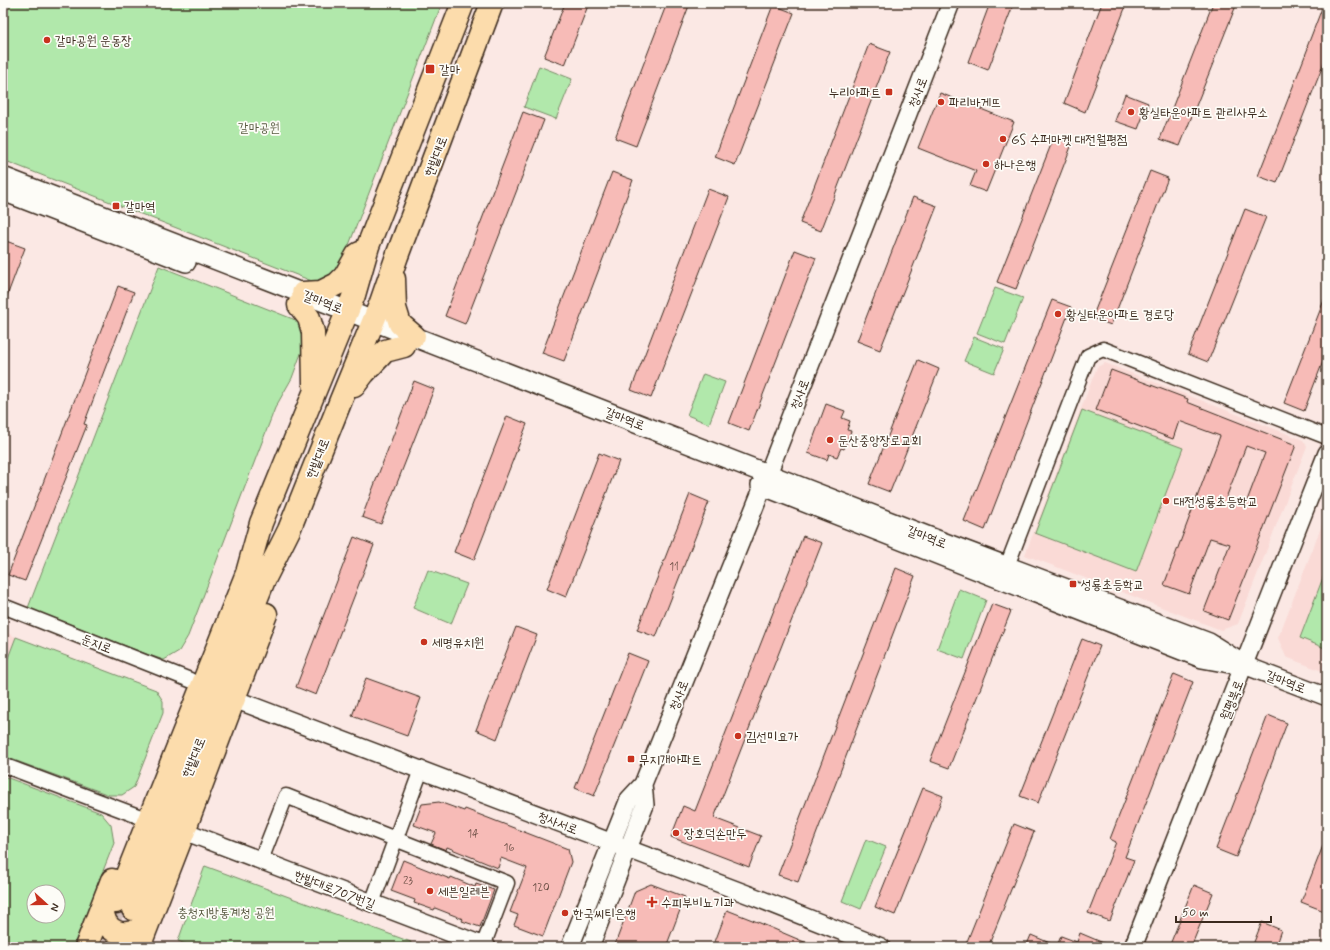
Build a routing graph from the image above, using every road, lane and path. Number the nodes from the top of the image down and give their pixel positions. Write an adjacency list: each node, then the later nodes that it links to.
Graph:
1 (463, 3): 6 (main road, 한밭대로)
2 (492, 3): 7 (main road, 한밭대로)
3 (951, 3): 16 (street, 청사로)
4 (3, 177): 8 (main road, 갈마역로)
5 (3, 191): 8 (main road, 갈마역로)
6 (368, 246): 8 (main road); 9 (main road, 한밭대로)
7 (397, 256): 10 (main road, 한밭대로); 11 (main road)
8 (301, 299): 9 (main road, 갈마역로); 12 (main road)
9 (345, 316): 10 (main road, 갈마역로); 12 (main road, 한밭대로)
10 (371, 327): 11 (main road, 갈마역로); 13 (main road, 한밭대로)
11 (409, 341): 13 (main road); 16 (main road, 갈마역로)
12 (315, 393): 17 (main road, 한밭대로)
13 (340, 400): 18 (main road, 한밭대로)
14 (1327, 437): 19 (street)
15 (1327, 453): 21 (street, 월평북로)
16 (765, 480): 19 (main road, 갈마역로); 21 (main road, 갈마역로); 27 (street, 청사로)
17 (261, 523): 22 (main road); 35 (main road, 한밭대로)
18 (289, 530): 24 (main road); 35 (main road, 한밭대로)
19 (1007, 566): 21 (main road, 갈마역로)
20 (3, 606): 22 (street, 둔지로)
21 (1244, 665): 23 (street, 갈마역로); 42 (street, 월평북로)
22 (190, 680): 28 (main road)
23 (1327, 697)
24 (234, 699): 26 (street, 청사서로); 29 (main road)
25 (3, 766): 28 (street)
26 (421, 770): 30 (street); 31 (street, 청사서로)
27 (643, 784): 31 (street, 청사로); 32 (street, 청사로)
28 (138, 816): 35 (main road)
29 (184, 831): 33 (street, 한밭대로707번길); 35 (main road)
30 (395, 839): 33 (street); 34 (street); 36 (street)
31 (611, 843): 32 (street, 청사서로); 39 (street, 청사로)
32 (628, 849): 40 (street, 청사로); 41 (street, 청사서로)
33 (261, 860): 34 (street, 한밭대로707번길)
34 (372, 903): 36 (street, 한밭대로707번길)
35 (125, 909): 37 (main road); 38 (main road)
36 (485, 946)
37 (86, 947)
38 (138, 947)
39 (570, 947)
40 (590, 947)
41 (881, 947)
42 (1133, 947)

